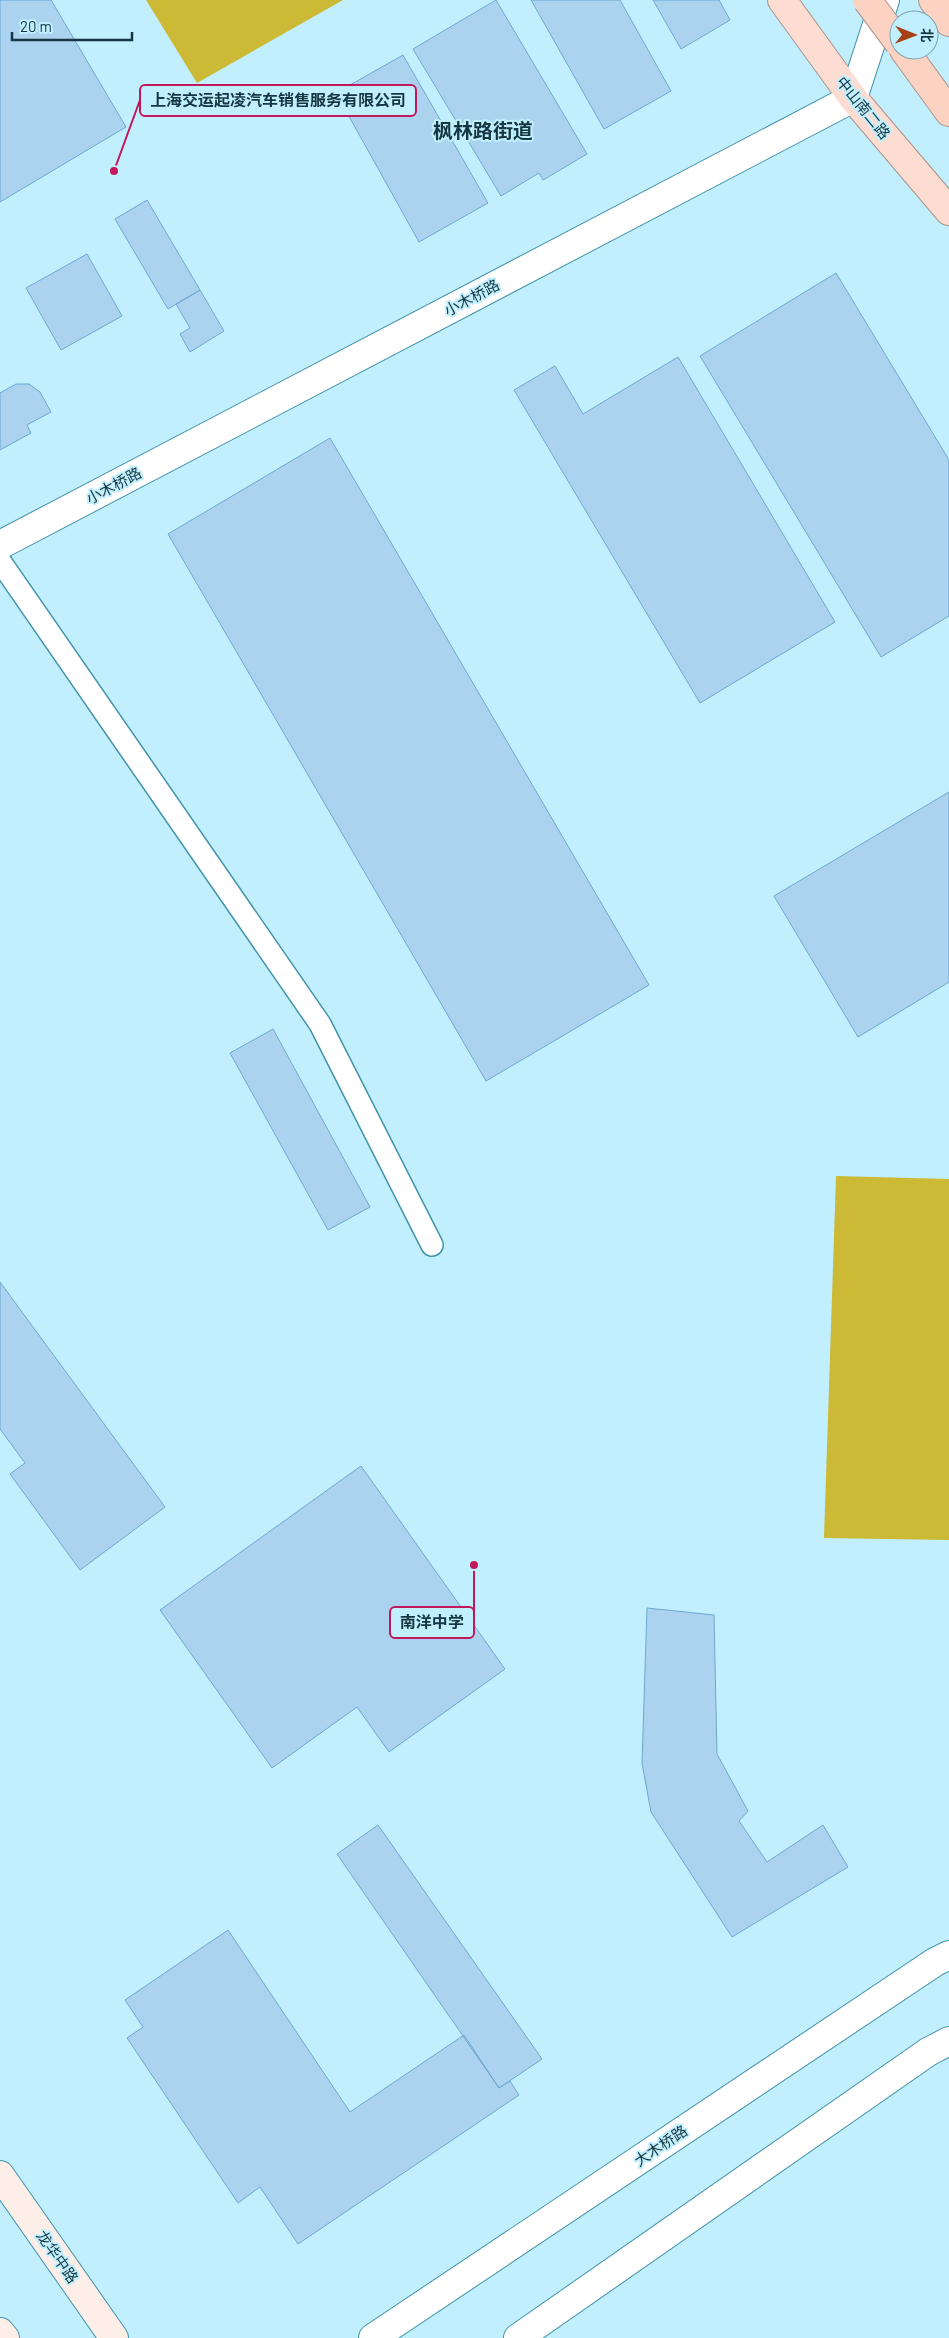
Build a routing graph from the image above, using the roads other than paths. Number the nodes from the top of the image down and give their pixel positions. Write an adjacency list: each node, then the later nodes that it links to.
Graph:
1 (782, 0): 8 (main road, 中山南二路)
2 (867, 0): 6 (highway, bridge)
3 (885, 0): 8 (street)
4 (933, 0): 5 (highway)
5 (949, 22)
6 (889, 30)
7 (911, 60): 9 (highway)
8 (853, 98): 10 (main road, 中山南二路); 11 (street, 小木桥路)
9 (949, 112)
10 (949, 212)
11 (0, 546)
12 (0, 561): 13 (lane)
13 (432, 1245)
14 (949, 1955): 20 (street, 大木桥路)
15 (949, 2041): 21 (street)
16 (0, 2175): 19 (main road, 龙华中路)
17 (0, 2332): 18 (main road)
18 (5, 2338)
19 (114, 2338)
20 (373, 2338)
21 (518, 2338)

